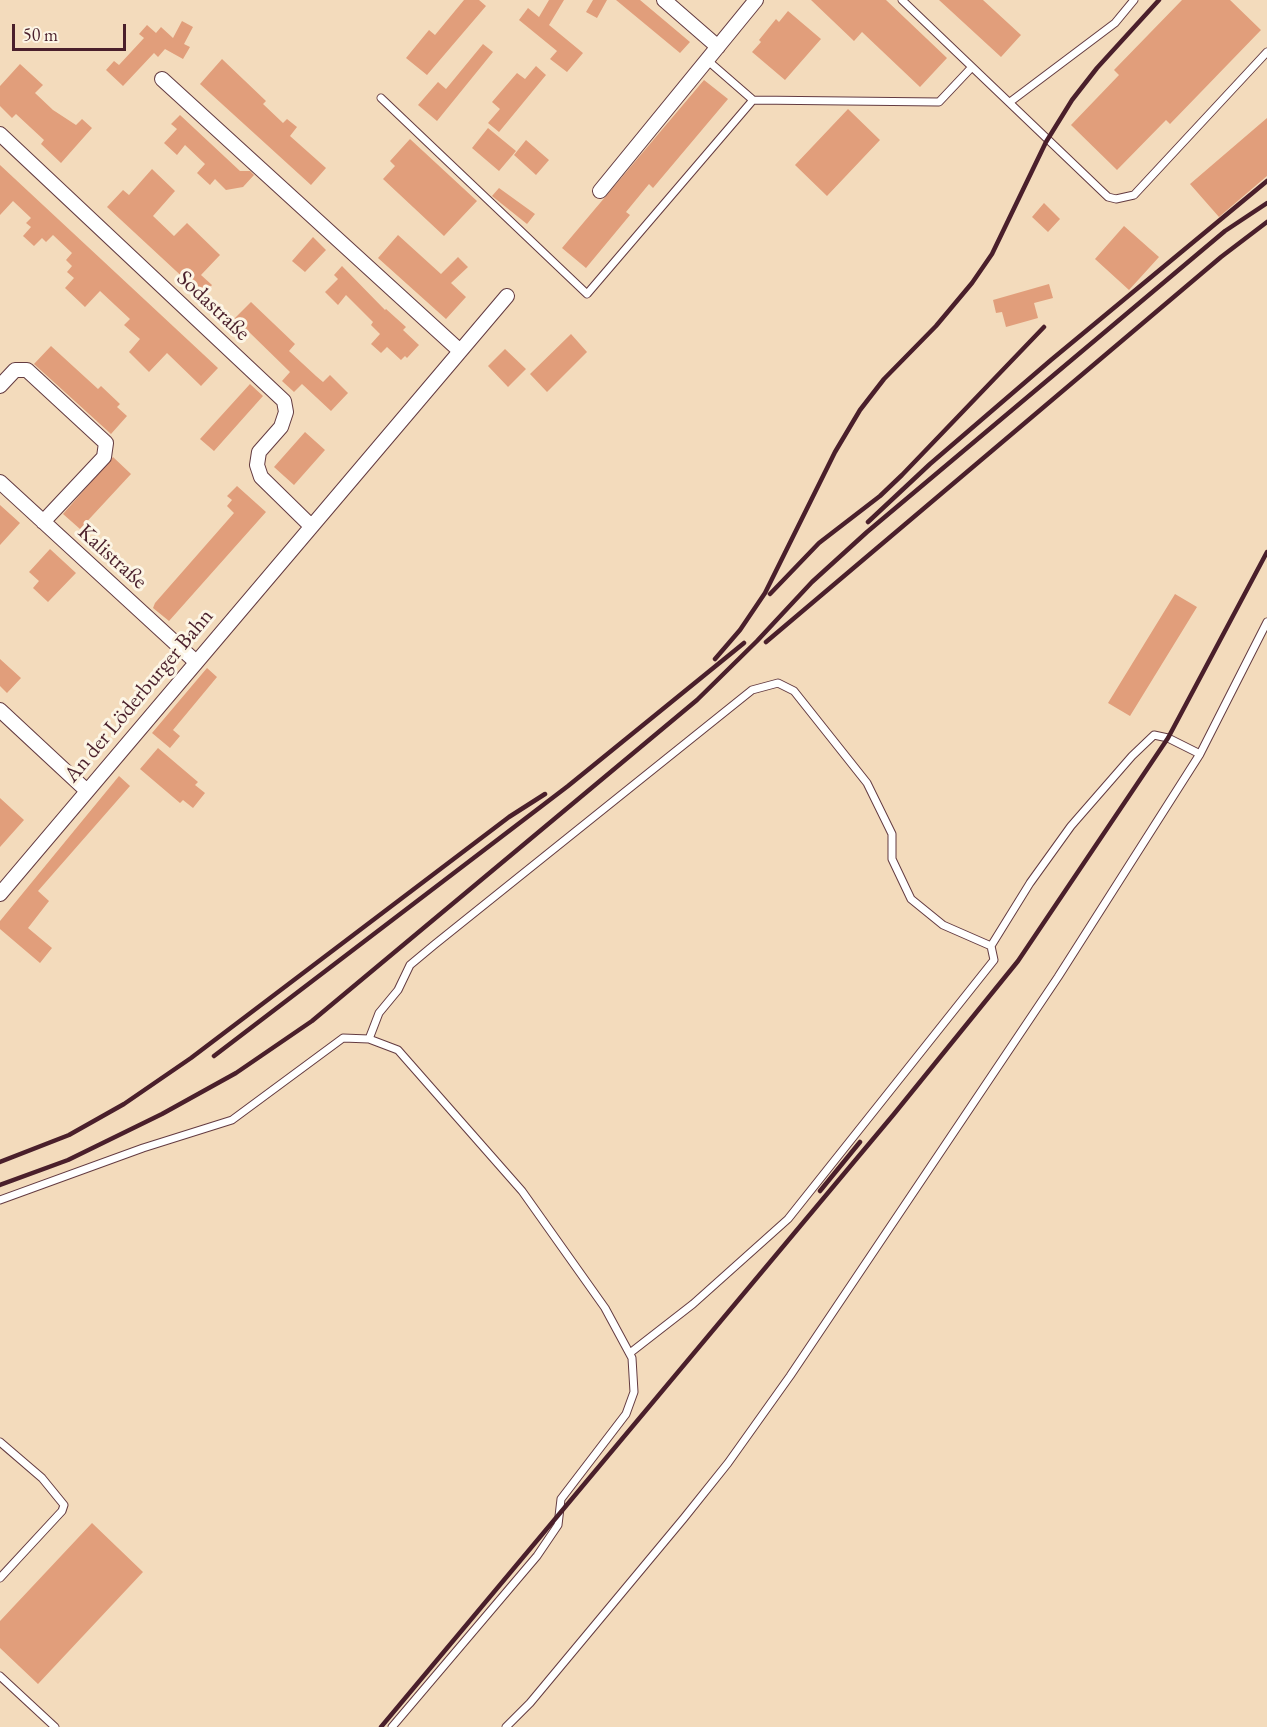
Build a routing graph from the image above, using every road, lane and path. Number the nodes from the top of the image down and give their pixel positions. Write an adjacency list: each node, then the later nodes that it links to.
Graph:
1 (664, 0): 5 (street)
2 (756, 0): 5 (street)
3 (903, 0): 8 (lane)
4 (1134, 0): 12 (lane)
5 (718, 47): 7 (street)
6 (1267, 52): 12 (lane)
7 (706, 60): 11 (lane); 14 (street)
8 (972, 67): 11 (lane); 12 (lane)
9 (162, 79): 16 (street)
10 (381, 98): 11 (lane)
11 (753, 100)
12 (1010, 102)
13 (0, 134): 20 (street, Sodastraße)
14 (600, 191)
15 (507, 296): 16 (street, An der Löderburger Bahn)
16 (460, 351): 20 (street, An der Löderburger Bahn)
17 (0, 386): 19 (street)
18 (0, 482): 19 (street, Kalistraße)
19 (43, 522): 22 (street, Kalistraße)
20 (311, 526): 22 (street, An der Löderburger Bahn)
21 (1267, 622): 24 (lane)
22 (196, 662): 25 (street, An der Löderburger Bahn)
23 (0, 710): 25 (street)
24 (1200, 754): 27 (lane); 36 (lane)
25 (87, 791): 26 (street, An der Löderburger Bahn)
26 (1, 890)
27 (991, 946): 28 (lane); 30 (lane)
28 (369, 1039): 29 (lane); 30 (lane)
29 (0, 1200)
30 (630, 1353): 35 (lane)
31 (0, 1442): 32 (lane)
32 (0, 1578)
33 (0, 1676): 34 (lane)
34 (55, 1727)
35 (392, 1727)
36 (506, 1727)

